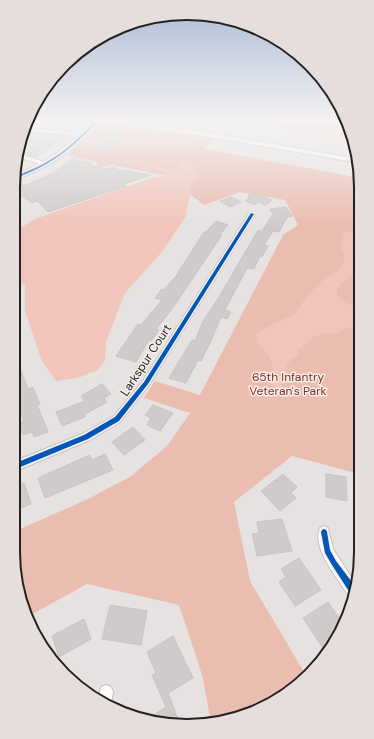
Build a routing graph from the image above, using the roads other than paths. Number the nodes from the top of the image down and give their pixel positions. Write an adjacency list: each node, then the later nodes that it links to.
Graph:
1 (59, 155): 5 (street)
2 (328, 155): 4 (main road)
3 (22, 157): 5 (street)
4 (352, 160)
5 (46, 164): 6 (street)
6 (20, 175)
7 (252, 214): 8 (street, Larkspur Court)
8 (20, 463)
9 (324, 532): 10 (street)
10 (351, 586)

